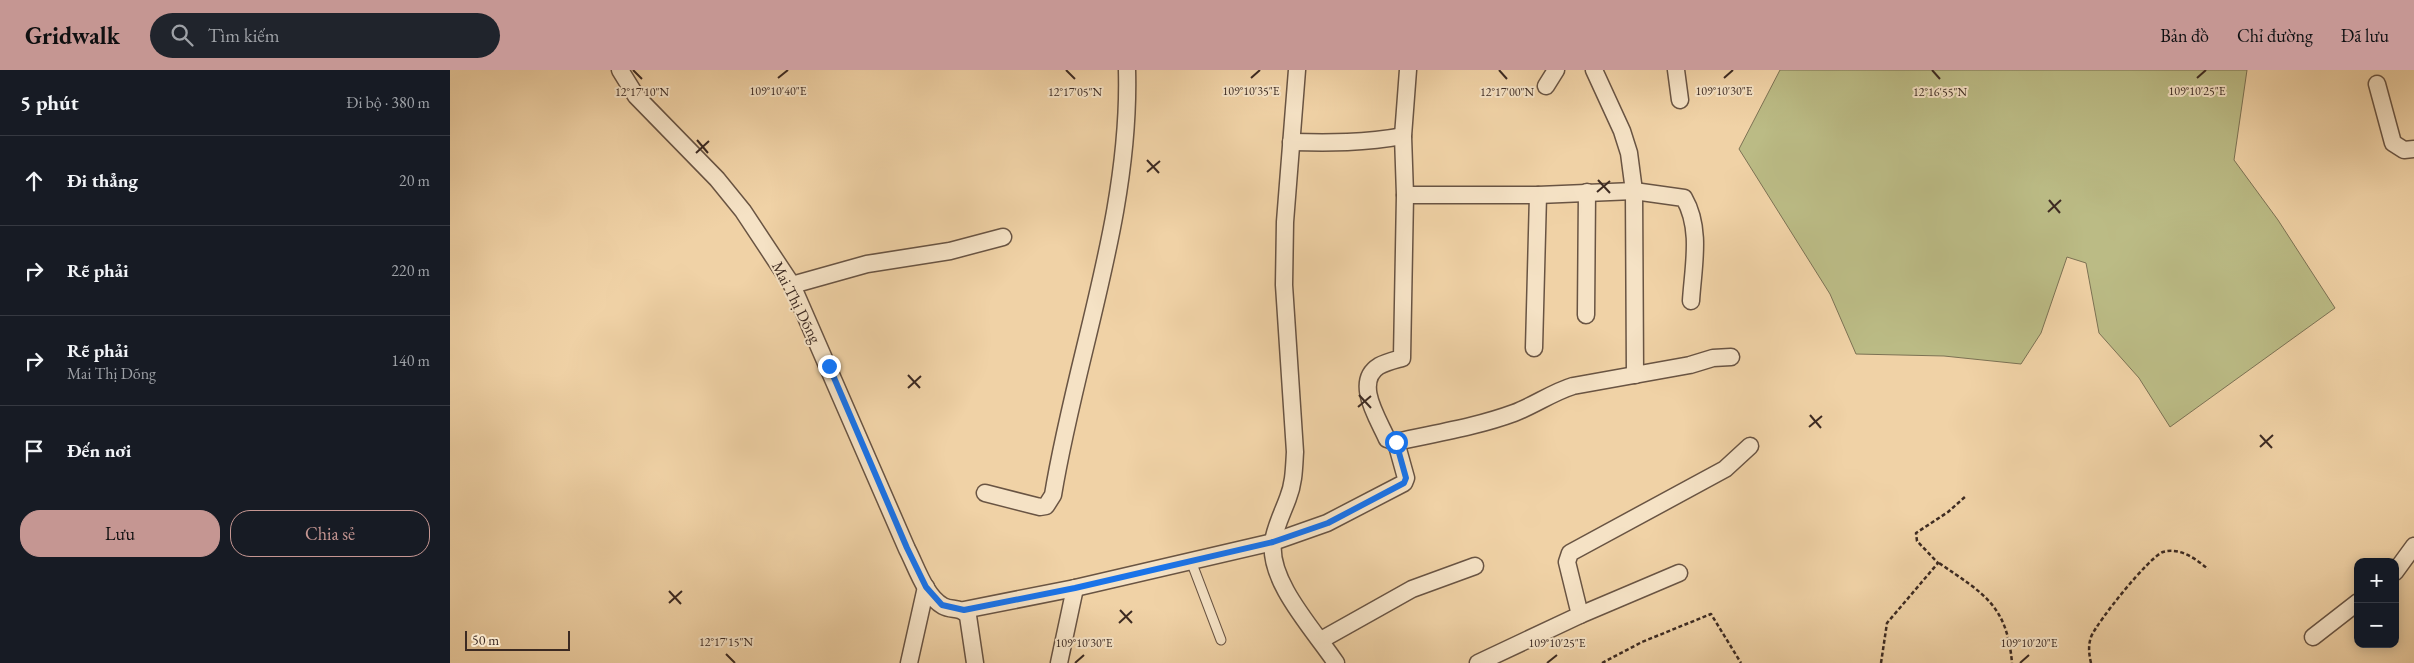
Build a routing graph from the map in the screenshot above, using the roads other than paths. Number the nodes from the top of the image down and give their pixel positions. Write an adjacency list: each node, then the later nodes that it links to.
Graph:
1 (620, 70): 19 (street, Mai Thị Dõng)
2 (1127, 70): 27 (street)
3 (1298, 70): 12 (street)
4 (1408, 70): 11 (street)
5 (1556, 70): 9 (street)
6 (1594, 70): 14 (street)
7 (1676, 70): 10 (street)
8 (2377, 84): 13 (street)
9 (1546, 86)
10 (1680, 100)
11 (1403, 136): 12 (street); 16 (street)
12 (1291, 142): 28 (street)
13 (2414, 149)
14 (1634, 191): 15 (street); 20 (street); 24 (street)
15 (1587, 192): 17 (street); 21 (street)
16 (1405, 194): 17 (street); 25 (street)
17 (1538, 194): 22 (street)
18 (1003, 237): 19 (street)
19 (792, 285): 34 (street, Mai Thị Dõng)
20 (1692, 301)
21 (1586, 315)
22 (1534, 348)
23 (1731, 357): 24 (street)
24 (1635, 375): 25 (street)
25 (1396, 442): 28 (street)
26 (1750, 446): 38 (street)
27 (985, 493)
28 (1273, 542): 30 (street); 41 (street)
29 (2414, 546): 32 (street)
30 (1191, 561): 35 (street); 40 (lane)
31 (1475, 566): 41 (street)
32 (2399, 567)
33 (1679, 573): 38 (street)
34 (926, 587): 37 (street, Mai Thị Dõng); 42 (street)
35 (1075, 588): 37 (street); 44 (street)
36 (2357, 603): 39 (street)
37 (964, 610): 43 (street)
38 (1580, 615): 46 (street)
39 (2313, 637)
40 (1221, 640)
41 (1321, 640): 45 (street)
42 (909, 663)
43 (975, 663)
44 (1059, 663)
45 (1336, 663)
46 (1478, 663)

